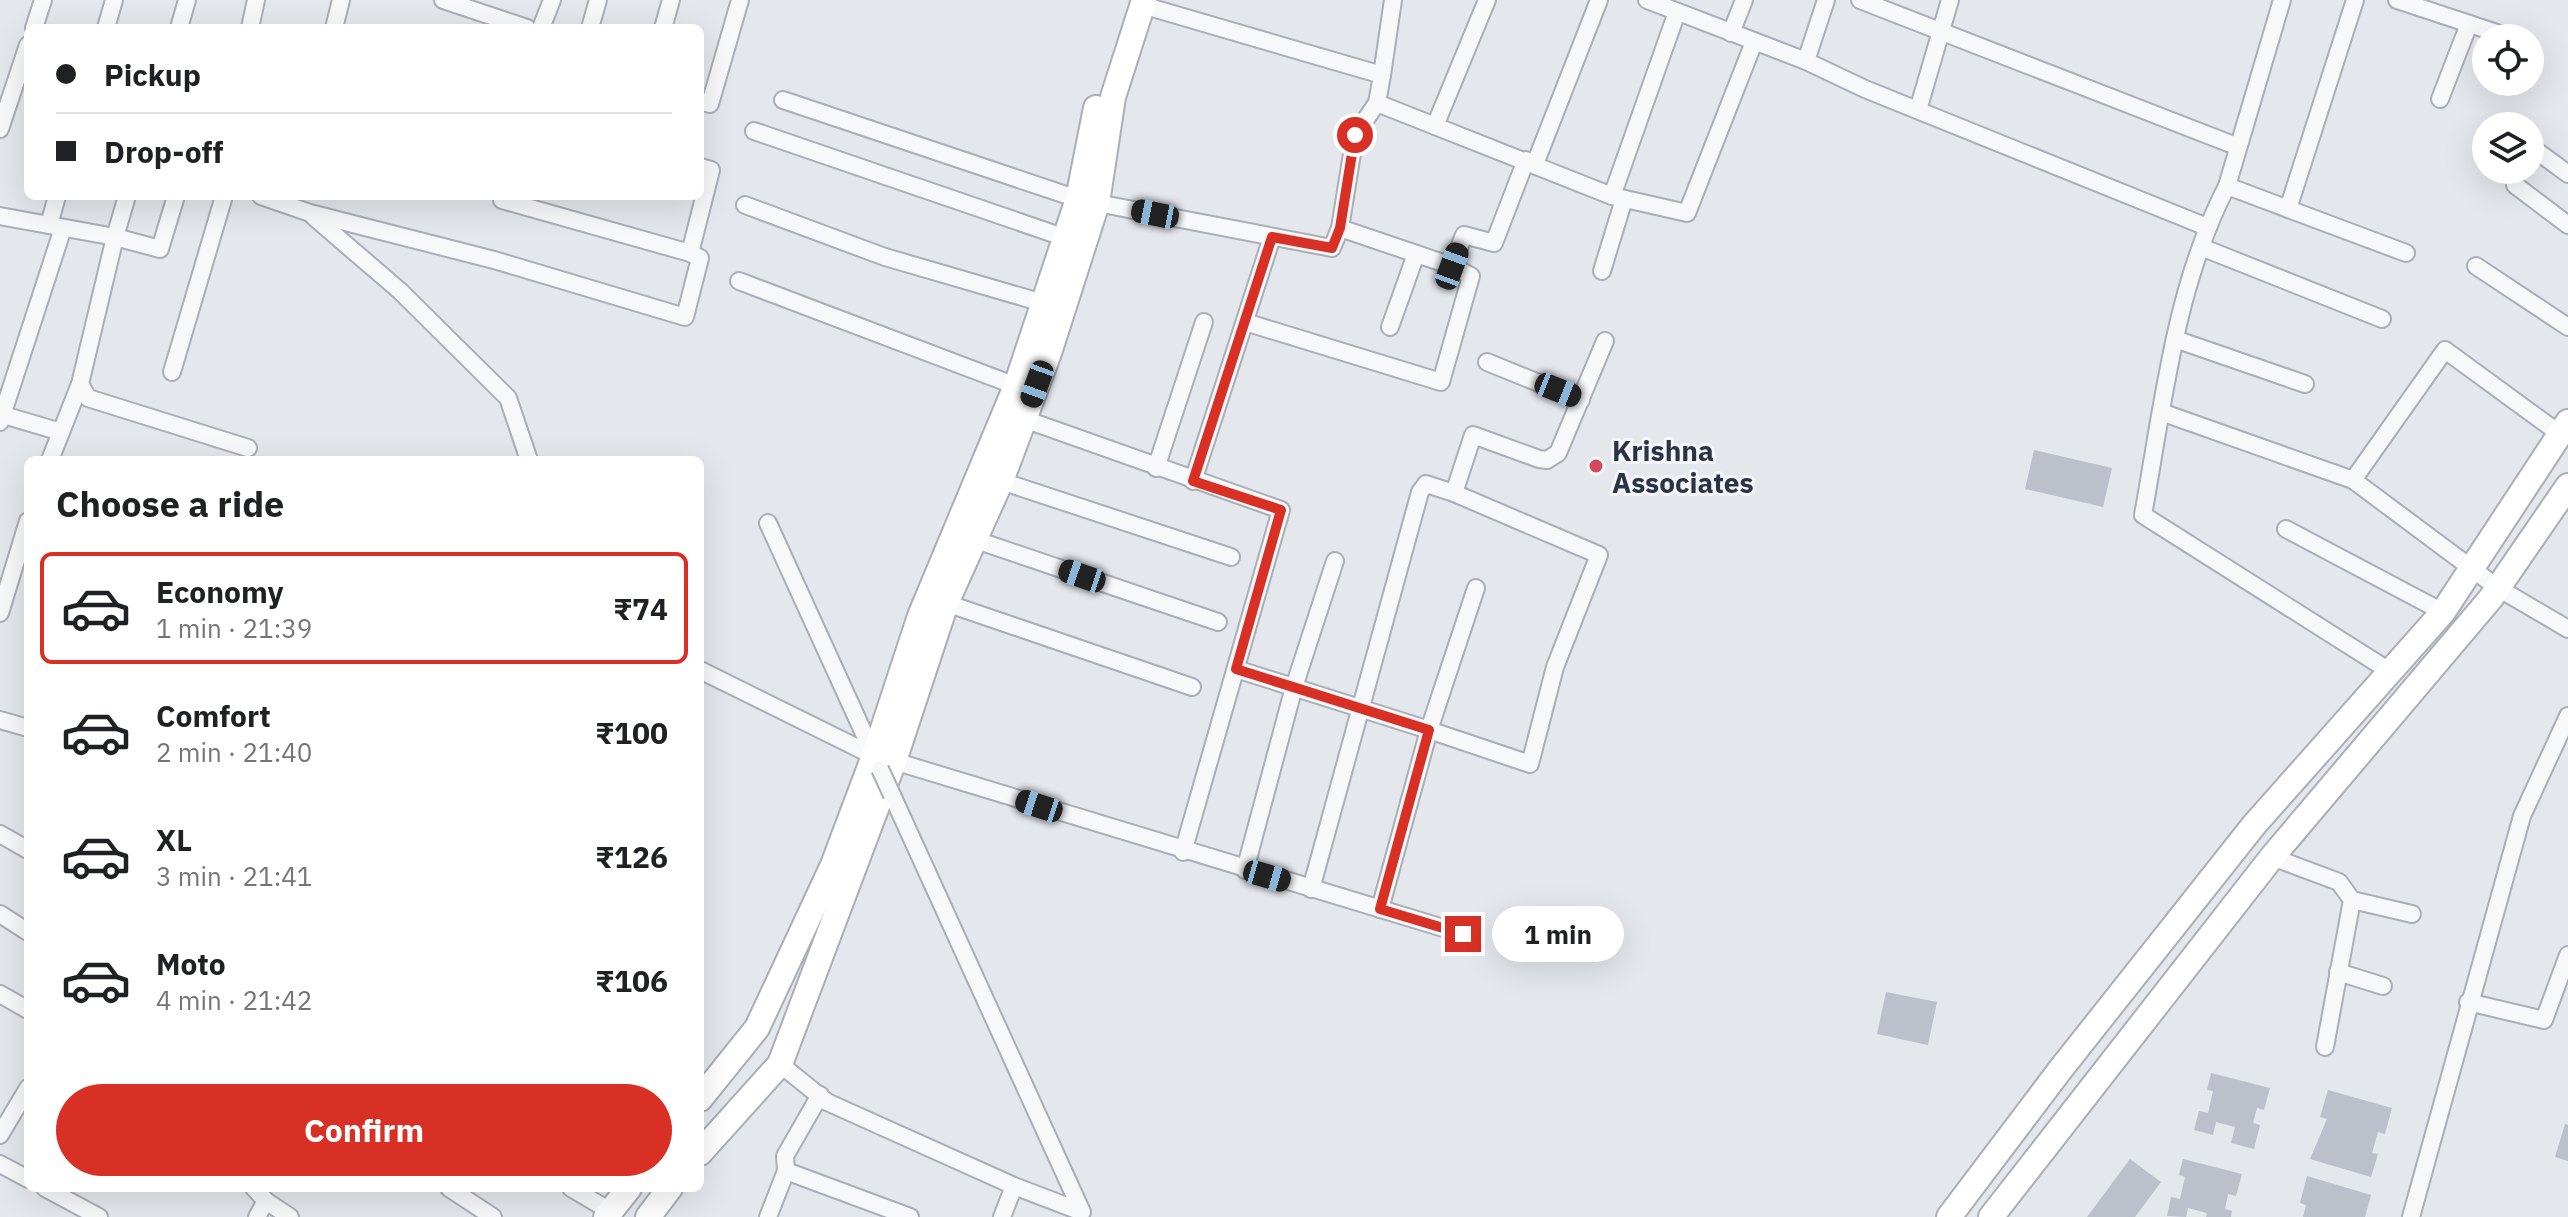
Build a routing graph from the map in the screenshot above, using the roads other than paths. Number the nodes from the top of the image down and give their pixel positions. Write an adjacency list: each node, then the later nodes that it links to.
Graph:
1 (43, 0): 25 (street)
2 (114, 0): 26 (street)
3 (187, 0): 27 (street)
4 (256, 0): 28 (street)
5 (341, 0): 29 (street)
6 (443, 0): 23 (street)
7 (552, 0): 31 (street)
8 (598, 0): 32 (street)
9 (671, 0): 33 (street)
10 (740, 0): 44 (street)
11 (1393, 0): 41 (street)
12 (1487, 0): 47 (street)
13 (1599, 0): 52 (street)
14 (1647, 0): 24 (street)
15 (1744, 0): 37 (street)
16 (1826, 0): 40 (street)
17 (1860, 0): 36 (street)
18 (1950, 0): 36 (street)
19 (2282, 0): 50 (street)
20 (2355, 0): 68 (street)
21 (2397, 0): 34 (street)
22 (1138, 2): 41 (street); 66 (street)
23 (477, 5): 30 (street)
24 (1672, 7): 37 (street); 58 (street)
25 (35, 24)
26 (107, 24)
27 (180, 24)
28 (251, 24)
29 (335, 24)
30 (518, 24)
31 (543, 24)
32 (591, 24)
33 (664, 24)
34 (2469, 24): 35 (street); 42 (street)
35 (2472, 25)
36 (1942, 30): 46 (street); 50 (street)
37 (1731, 33): 38 (street)
38 (1754, 42): 40 (street); 58 (street)
39 (24, 57): 48 (street)
40 (1806, 61): 46 (street)
41 (1382, 75): 45 (street)
42 (2440, 99)
43 (783, 100): 66 (street)
44 (704, 102)
45 (1377, 103): 47 (street); 74 (street)
46 (1918, 110): 73 (street)
47 (1435, 126): 52 (street)
48 (0, 129)
49 (754, 131): 77 (street)
50 (2236, 146): 56 (street)
51 (2544, 156): 54 (street)
52 (1530, 162): 58 (street); 82 (street)
53 (704, 168): 57 (street)
54 (2568, 174)
55 (2515, 185): 71 (street)
56 (2227, 186): 68 (street); 73 (street)
57 (704, 198)
58 (1618, 198): 84 (street)
59 (57, 200): 72 (street)
60 (126, 200): 75 (street)
61 (175, 200): 75 (street)
62 (223, 200): 95 (street)
63 (273, 200): 69 (street)
64 (502, 200): 79 (street)
65 (703, 200): 79 (street)
66 (1088, 201): 76 (street); 77 (street); 102 (street)
67 (745, 205): 86 (street)
68 (2288, 209): 80 (street)
69 (310, 213): 79 (street); 107 (street)
70 (0, 216): 72 (street)
71 (2568, 225)
72 (56, 226): 75 (street); 101 (street)
73 (2207, 227): 78 (street)
74 (1340, 228): 76 (street); 81 (street)
75 (115, 237): 96 (street)
76 (1272, 237): 89 (street)
77 (1066, 238): 86 (street)
78 (2201, 247): 87 (street); 92 (street)
79 (690, 253)
80 (2406, 253)
81 (1416, 254): 82 (street); 90 (street)
82 (1452, 266): 89 (street)
83 (2476, 266): 91 (street)
84 (1602, 271)
85 (739, 281): 98 (street)
86 (1043, 303): 98 (street)
87 (2382, 319)
88 (1204, 322): 108 (street)
89 (1245, 322): 111 (street)
90 (1390, 327)
91 (2568, 327)
92 (2175, 339): 97 (street); 100 (street)
93 (1605, 341): 99 (street)
94 (1487, 362): 99 (street)
95 (172, 372)
96 (80, 384): 104 (street); 105 (street)
97 (2305, 384)
98 (1016, 386): 139 (street)
99 (1581, 400): 113 (street)
100 (2161, 412): 109 (street); 131 (street)
101 (1, 417): 104 (street)
102 (1024, 419): 108 (street); 110 (street)
103 (2564, 428): 109 (street); 120 (street)
104 (61, 432): 106 (street)
105 (248, 448)
106 (52, 456)
107 (528, 456)
108 (1156, 468): 111 (street)
109 (2353, 480): 120 (street)
110 (1001, 481): 117 (street); 118 (street)
111 (1193, 481): 129 (street)
112 (2568, 486): 123 (street)
113 (1454, 493): 134 (street); 138 (street)
114 (768, 523): 139 (street)
115 (2286, 529): 125 (street)
116 (24, 532): 121 (street)
117 (973, 539): 124 (street); 127 (street)
118 (1231, 557)
119 (1335, 561): 133 (street)
120 (2474, 569): 123 (street); 125 (street)
121 (5, 583): 126 (street)
122 (1476, 588): 138 (street)
123 (2498, 588): 128 (street); 143 (street)
124 (946, 603): 132 (street); 139 (street)
125 (2443, 612): 131 (street)
126 (0, 613)
127 (1218, 622)
128 (2568, 629)
129 (1236, 669): 133 (street); 142 (street)
130 (704, 672): 139 (street)
131 (2391, 672): 185 (street)
132 (1192, 687)
133 (1294, 687): 134 (street); 144 (street)
134 (1363, 709): 138 (street); 145 (street)
135 (2568, 716): 156 (street)
136 (0, 720): 137 (street)
137 (24, 727)
138 (1429, 730): 147 (street)
139 (883, 762): 142 (street); 159 (street); 160 (street); 176 (street, bridge)
140 (0, 834): 141 (street)
141 (24, 848)
142 (1183, 852): 144 (street)
143 (2272, 857): 146 (street); 186 (street)
144 (1245, 870): 145 (street)
145 (1311, 889): 147 (street)
146 (2352, 900): 149 (street); 153 (street)
147 (1380, 909): 151 (street)
148 (0, 914): 150 (street)
149 (2412, 914)
150 (24, 929)
151 (1463, 934)
152 (2568, 955): 156 (street)
153 (2338, 972): 154 (street); 158 (street)
154 (2383, 986)
155 (0, 994): 157 (street)
156 (2468, 1002): 187 (street)
157 (24, 1008)
158 (2325, 1047)
159 (780, 1064): 162 (street); 164 (street)
160 (704, 1094)
161 (24, 1095): 163 (street)
162 (820, 1095): 166 (street); 168 (street)
163 (0, 1135)
164 (704, 1149)
165 (0, 1164): 167 (street)
166 (786, 1171): 182 (street); 183 (street)
167 (24, 1177)
168 (1014, 1186): 176 (street); 184 (street)
169 (52, 1192): 177 (street)
170 (455, 1192): 180 (street)
171 (577, 1192): 175 (street)
172 (626, 1192): 175 (street)
173 (667, 1192): 181 (street)
174 (260, 1194): 178 (street); 179 (street)
175 (608, 1214)
176 (1082, 1215)
177 (99, 1217)
178 (257, 1217)
179 (290, 1217)
180 (493, 1217)
181 (648, 1217)
182 (768, 1217)
183 (910, 1217)
184 (1002, 1217)
185 (1949, 1217)
186 (1991, 1217)
187 (2411, 1217)

